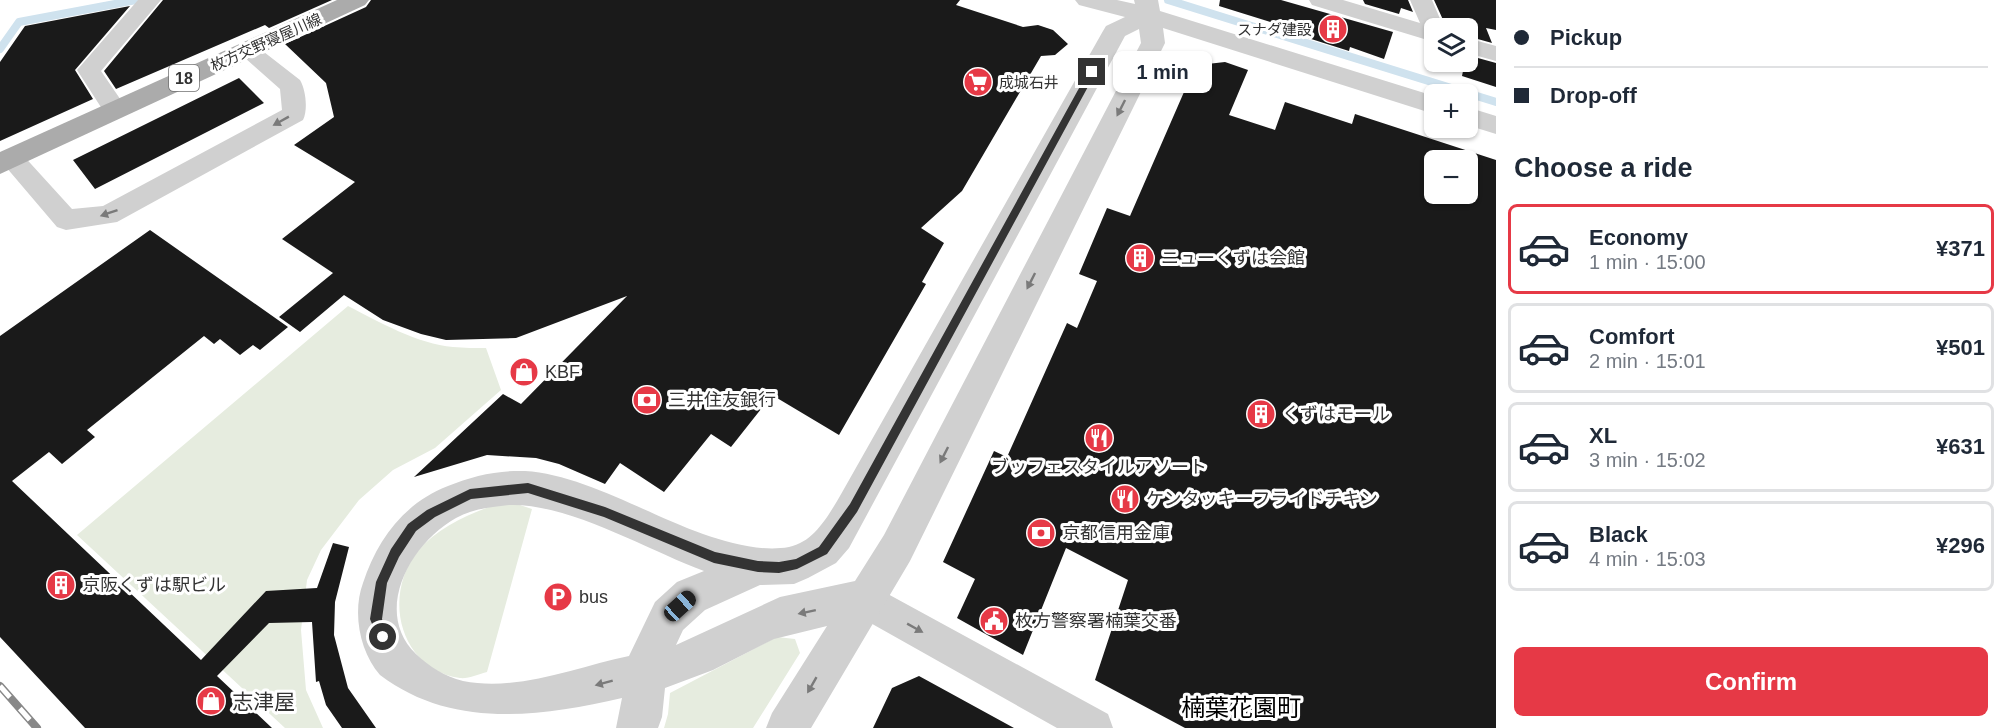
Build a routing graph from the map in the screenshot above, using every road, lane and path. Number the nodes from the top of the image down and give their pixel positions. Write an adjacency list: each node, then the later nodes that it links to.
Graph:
1 (150, 0): 13 (street)
2 (357, 0): 10 (main road, 枚方交野寝屋川線 / 18)
3 (1087, 0): 6 (street)
4 (1320, 0): 8 (street)
5 (1421, 0): 7 (street)
6 (1147, 8): 12 (street); 17 (street); 18 (street, one-way to 18)
7 (1428, 18)
8 (1424, 30)
9 (1478, 48): 11 (street)
10 (247, 50): 13 (main road, 枚方交野寝屋川線 / 18); 16 (street, one-way to 16)
11 (1496, 54)
12 (1424, 102)
13 (115, 109): 16 (main road, 枚方交野寝屋川線 / 18)
14 (1478, 119): 15 (street)
15 (1496, 125)
16 (3, 162)
17 (758, 567): 19 (street); 19 (street, one-way to 17)
18 (864, 599): 19 (street, one-way to 19); 21 (street, one-way to 21); 22 (street, one-way to 22)
19 (646, 672): 20 (street)
20 (637, 728)
21 (787, 728)
22 (1094, 728)

